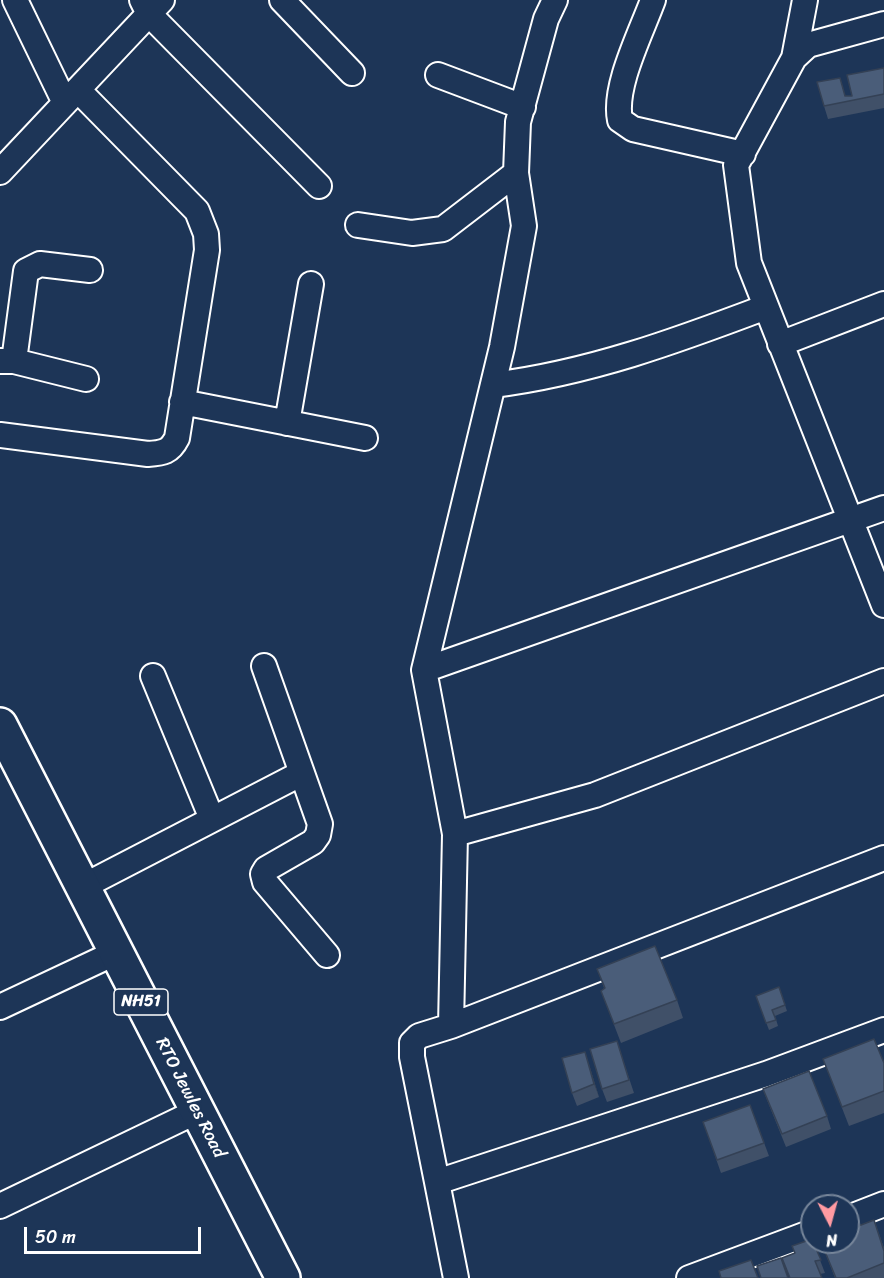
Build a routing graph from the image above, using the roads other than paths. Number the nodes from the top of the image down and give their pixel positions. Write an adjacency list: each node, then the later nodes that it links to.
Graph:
1 (15, 0): 11 (street)
2 (282, 0): 9 (street)
3 (555, 0): 12 (street)
4 (653, 0): 13 (street)
5 (805, 0): 8 (street)
6 (151, 5): 11 (street); 16 (street)
7 (884, 24): 8 (street)
8 (794, 58): 13 (street)
9 (352, 73)
10 (438, 75): 12 (street)
11 (71, 96): 14 (street); 26 (street)
12 (523, 107): 15 (street)
13 (743, 154): 21 (street)
14 (0, 172)
15 (516, 173): 17 (street); 25 (street)
16 (319, 186)
17 (358, 225)
18 (90, 270): 23 (street)
19 (311, 284): 27 (street)
20 (884, 303): 22 (street)
21 (766, 307): 22 (street); 25 (street)
22 (780, 344): 31 (street)
23 (7, 361): 24 (street)
24 (86, 379)
25 (493, 385): 34 (street)
26 (182, 402): 27 (street); 28 (street)
27 (287, 423): 29 (street)
28 (0, 435)
29 (365, 438)
30 (884, 508): 31 (street)
31 (850, 521): 32 (street); 34 (street)
32 (884, 605)
33 (264, 666): 39 (street)
34 (424, 670): 41 (street)
35 (153, 676): 40 (street)
36 (884, 681): 41 (street)
37 (0, 724): 43 (highway, RTO Jewles Road / NH51)
38 (0, 763): 45 (highway, RTO Jewles Road / NH51)
39 (302, 773): 40 (street); 44 (street)
40 (212, 819): 43 (street)
41 (455, 834): 47 (street)
42 (884, 858): 47 (street)
43 (84, 886): 56 (highway, RTO Jewles Road / NH51)
44 (327, 955)
45 (102, 959): 46 (street); 49 (highway, RTO Jewles Road / NH51)
46 (0, 1007)
47 (451, 1026): 50 (street)
48 (884, 1030): 50 (street)
49 (183, 1118): 52 (street); 55 (highway, RTO Jewles Road / NH51)
50 (437, 1182): 57 (street)
51 (884, 1204): 53 (street)
52 (0, 1206)
53 (860, 1213)
54 (800, 1236): 58 (street)
55 (264, 1278)
56 (283, 1278)
57 (456, 1278)
58 (689, 1278)

